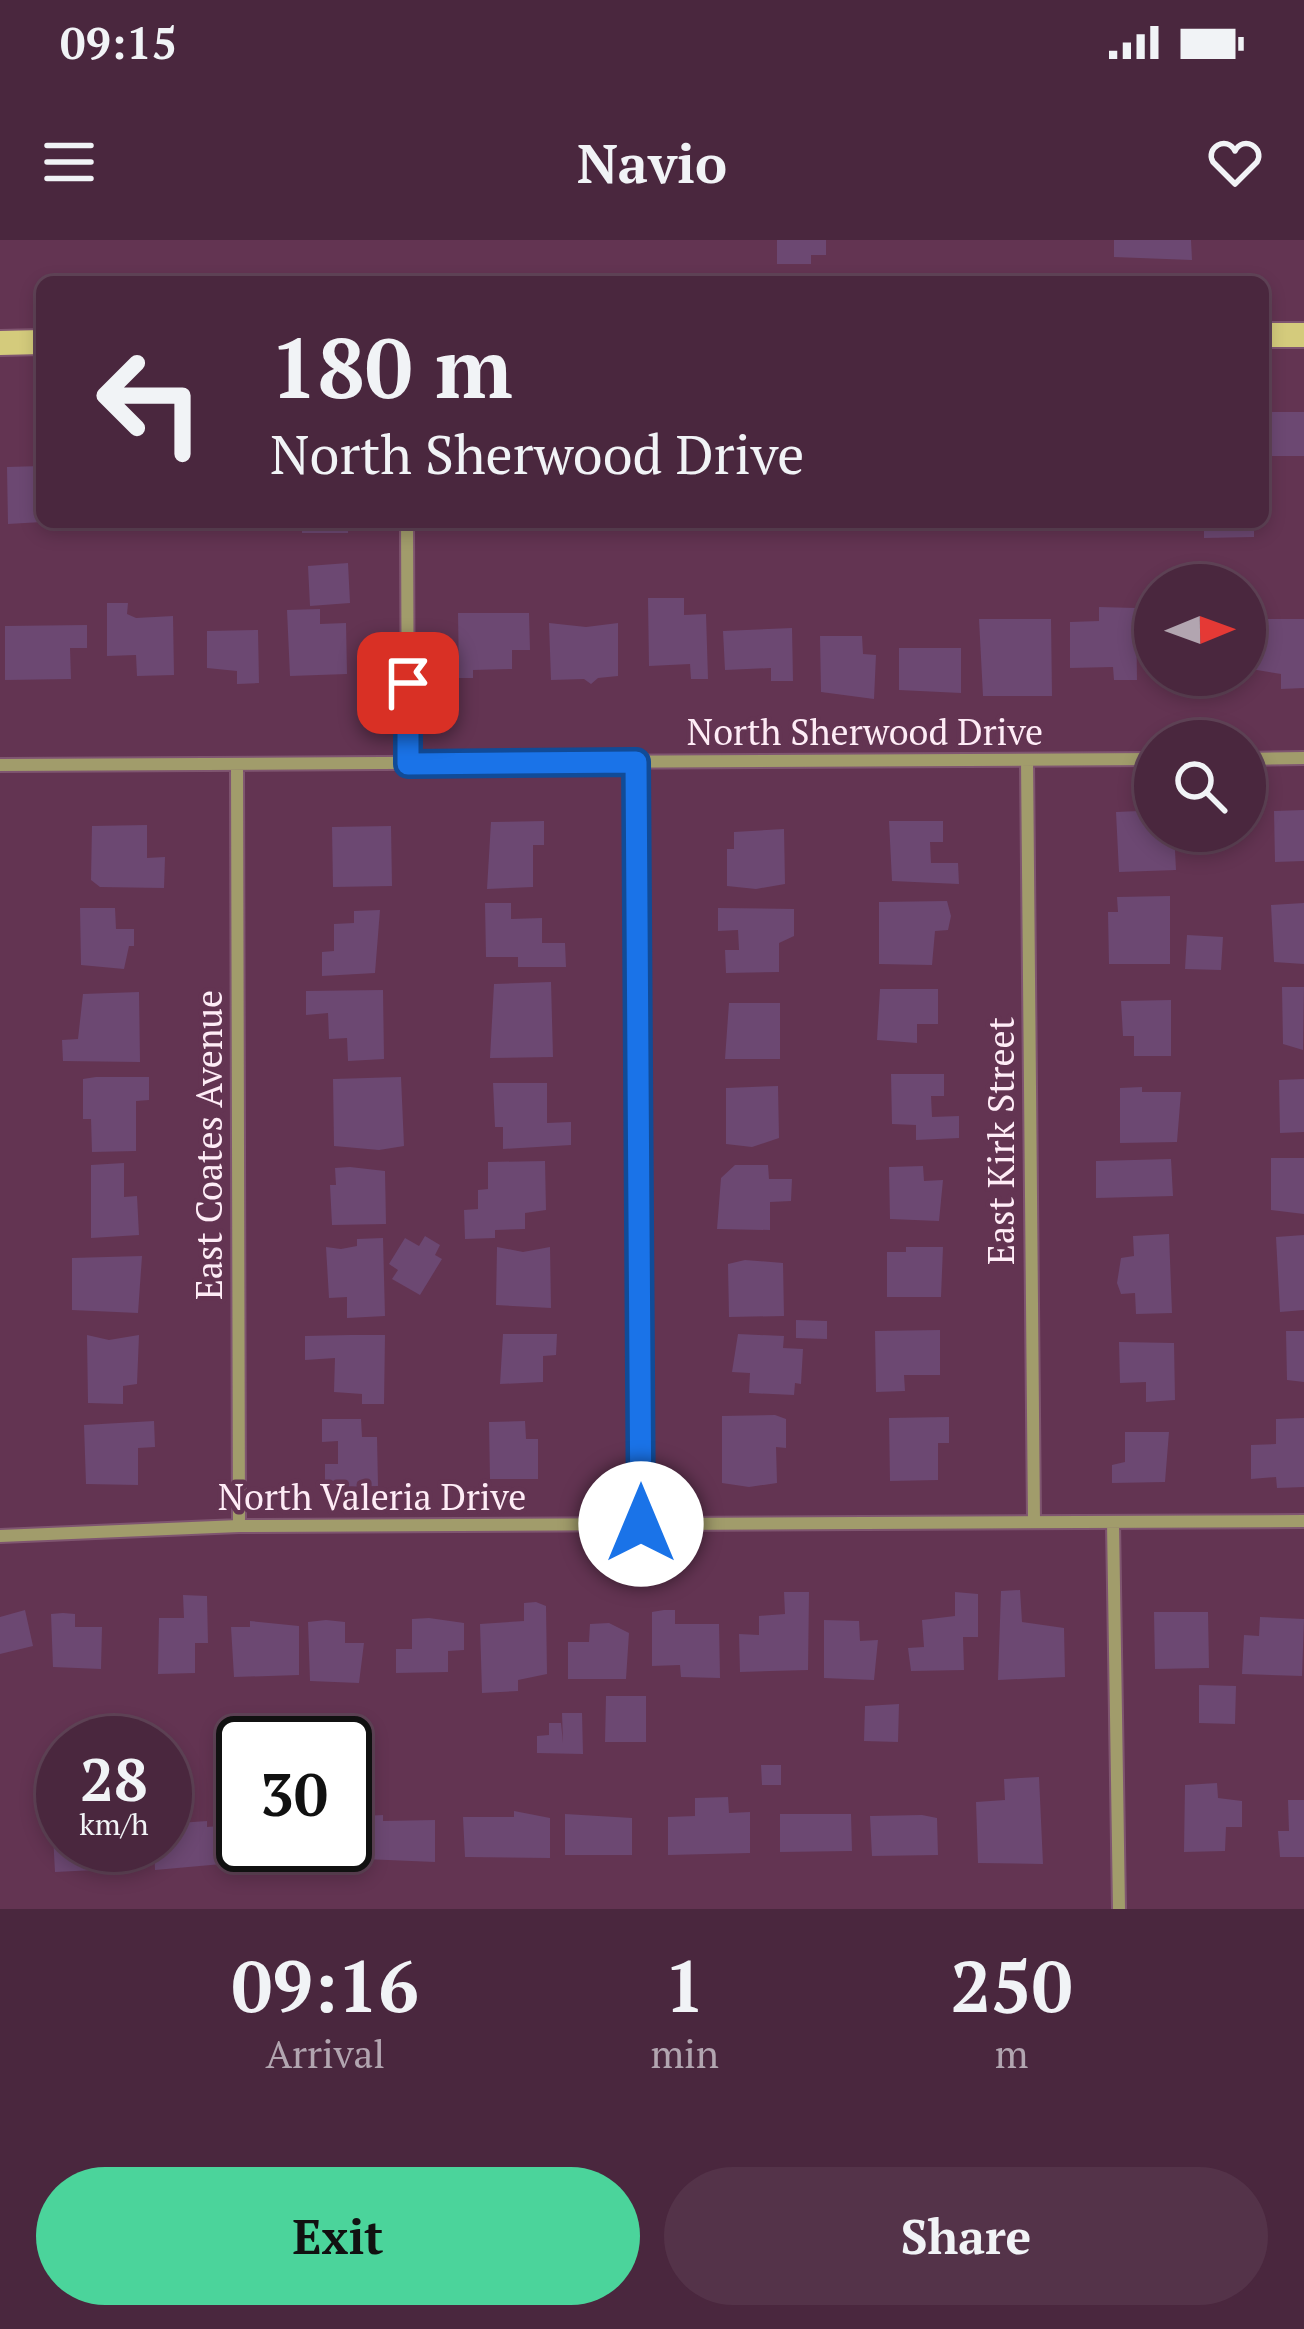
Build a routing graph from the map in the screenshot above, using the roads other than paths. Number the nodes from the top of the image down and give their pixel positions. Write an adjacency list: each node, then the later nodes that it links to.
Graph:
1 (1304, 334): 2 (main road)
2 (1269, 335)
3 (36, 342): 4 (main road)
4 (0, 343)
5 (407, 528): 12 (street)
6 (1304, 758): 8 (street)
7 (1134, 759): 9 (street, North Sherwood Drive)
8 (1266, 759)
9 (1027, 760): 10 (street, North Sherwood Drive); 14 (street, East Kirk Street)
10 (636, 762): 12 (street, North Sherwood Drive); 17 (street)
11 (238, 764): 12 (street, North Sherwood Drive); 13 (street, North Sherwood Drive); 18 (street, East Coates Avenue)
12 (408, 764)
13 (0, 765)
14 (1034, 1521): 16 (street, North Valeria Drive); 17 (street, North Valeria Drive)
15 (1304, 1521): 16 (street)
16 (1113, 1522): 20 (street)
17 (641, 1524): 18 (street, North Valeria Drive)
18 (239, 1526): 19 (street, North Valeria Drive)
19 (0, 1536)
20 (1119, 1909)

